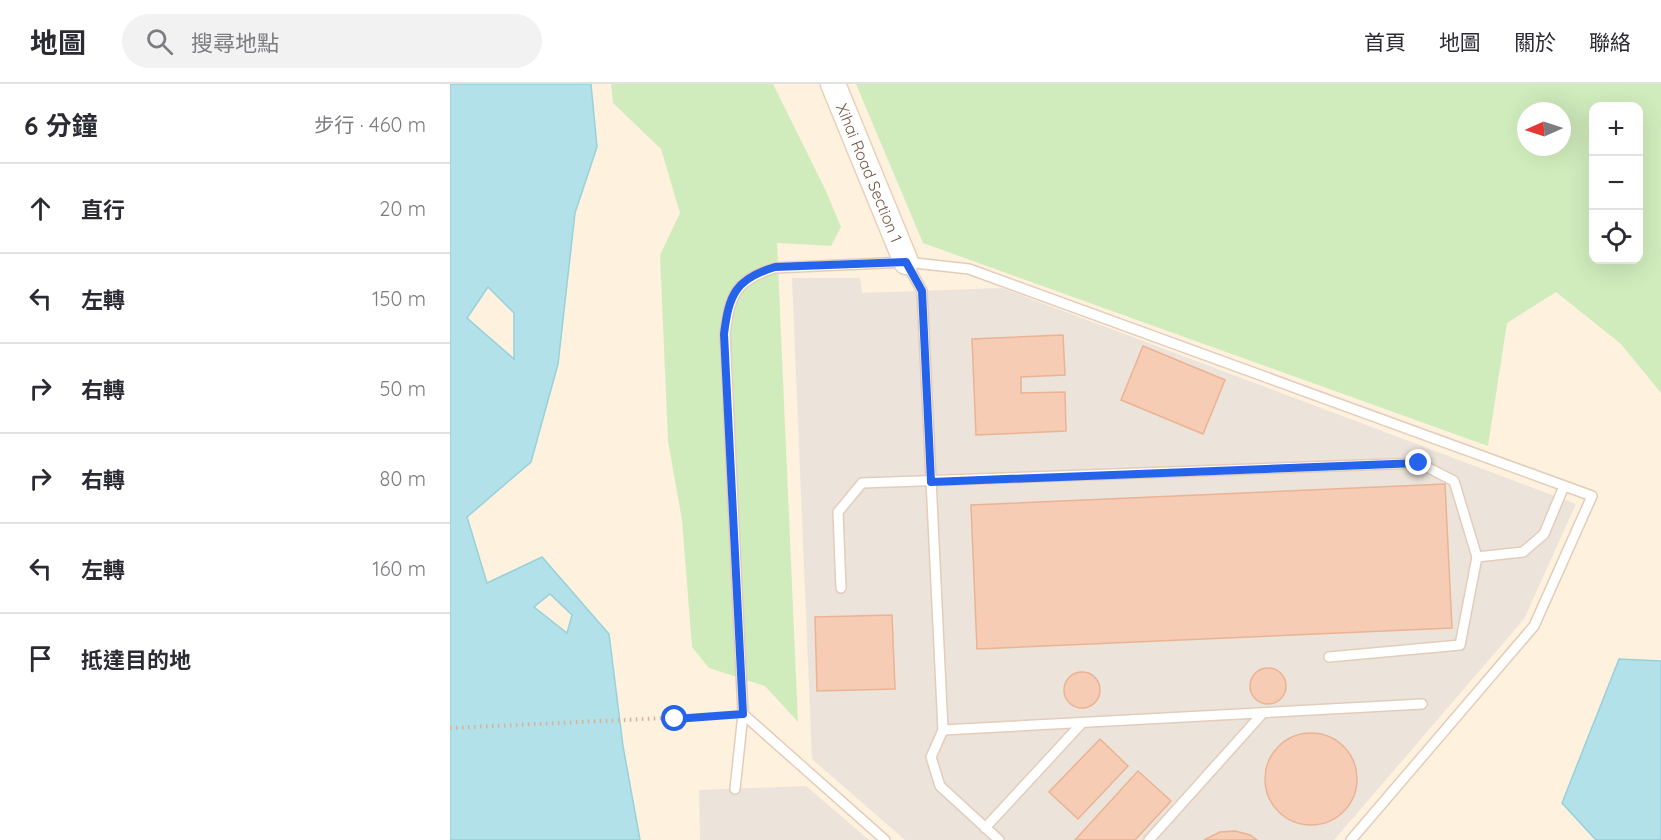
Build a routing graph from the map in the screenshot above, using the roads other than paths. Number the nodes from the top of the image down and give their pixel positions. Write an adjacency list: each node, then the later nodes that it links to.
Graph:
1 (833, 84): 2 (main road, Xihai Road Section 1)
2 (906, 262): 3 (lane); 4 (lane); 10 (lane)
3 (931, 482): 5 (lane); 6 (lane); 12 (lane)
4 (1564, 486): 5 (lane); 18 (lane)
5 (1477, 557): 7 (lane)
6 (841, 588)
7 (1329, 657)
8 (1422, 704): 9 (lane)
9 (1263, 713): 11 (lane); 17 (lane)
10 (743, 714): 13 (lane); 15 (lane)
11 (1082, 723): 12 (lane); 14 (lane)
12 (942, 730): 14 (lane)
13 (735, 789)
14 (985, 828): 16 (lane)
15 (885, 840)
16 (999, 840)
17 (1149, 840)
18 (1351, 840)

